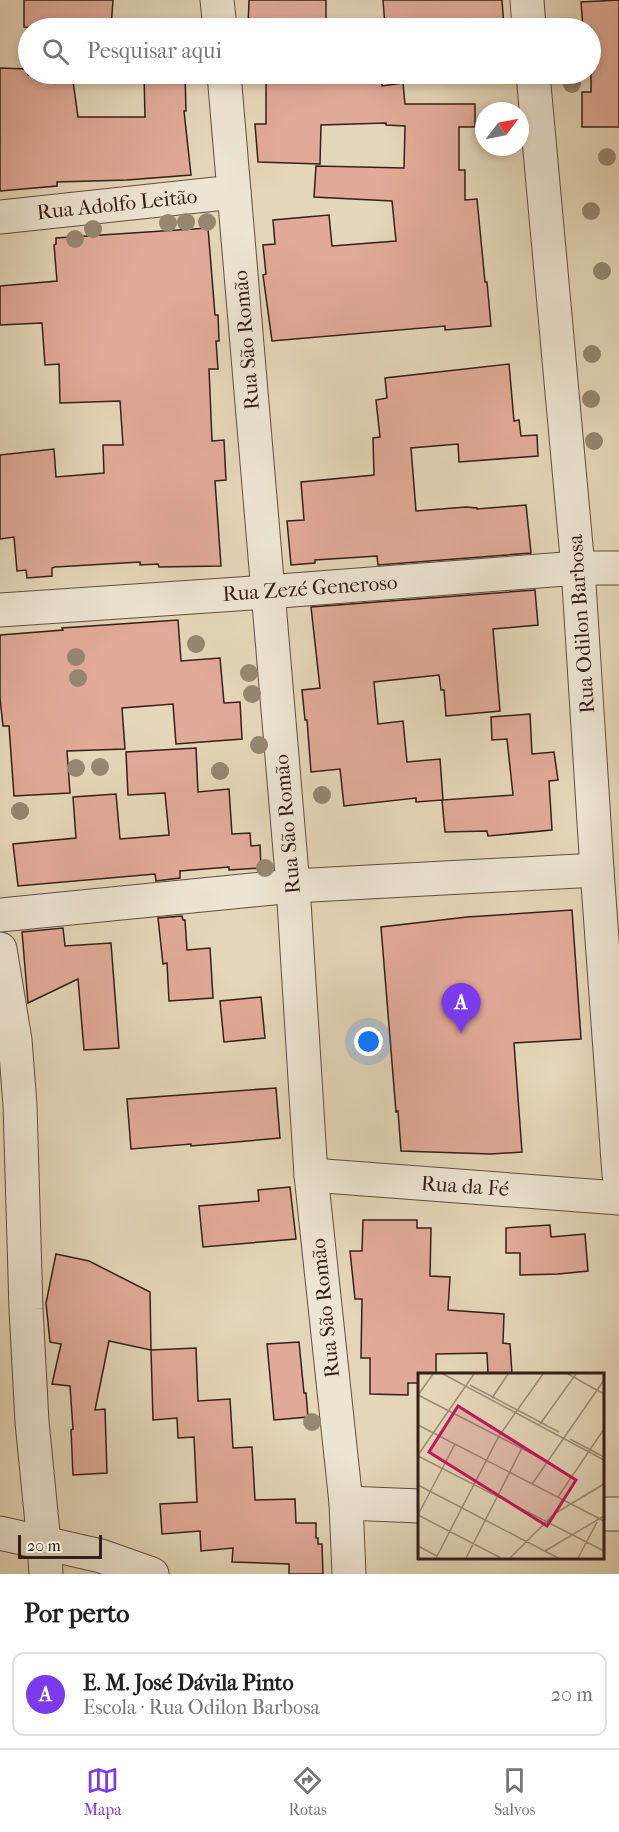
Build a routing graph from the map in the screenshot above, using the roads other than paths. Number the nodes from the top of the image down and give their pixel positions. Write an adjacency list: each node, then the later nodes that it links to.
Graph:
1 (217, 0): 3 (street)
2 (527, 0): 4 (street)
3 (219, 18)
4 (528, 18)
5 (225, 84): 7 (street, Rua São Romão)
6 (534, 84): 9 (street, Rua Odilon Barbosa)
7 (234, 192): 8 (street, Rua Adolfo Leitão); 11 (street, Rua São Romão)
8 (0, 217)
9 (578, 568): 10 (street, Rua Zezé Generoso); 11 (street, Rua Zezé Generoso); 13 (street, Rua Odilon Barbosa)
10 (619, 568)
11 (267, 592): 12 (street, Rua Zezé Generoso); 14 (street, Rua São Romão)
12 (0, 610)
13 (597, 870): 14 (street); 18 (street, Rua Odilon Barbosa)
14 (292, 886): 15 (street); 17 (street, Rua São Romão)
15 (0, 915)
16 (0, 949): 23 (street)
17 (311, 1175): 19 (street, Rua da Fé); 20 (street, Rua São Romão)
18 (619, 1175)
19 (619, 1198)
20 (346, 1503): 21 (street); 25 (street, Rua São Romão)
21 (418, 1506)
22 (0, 1533): 23 (street)
23 (45, 1558): 24 (street)
24 (152, 1574)
25 (349, 1574)

